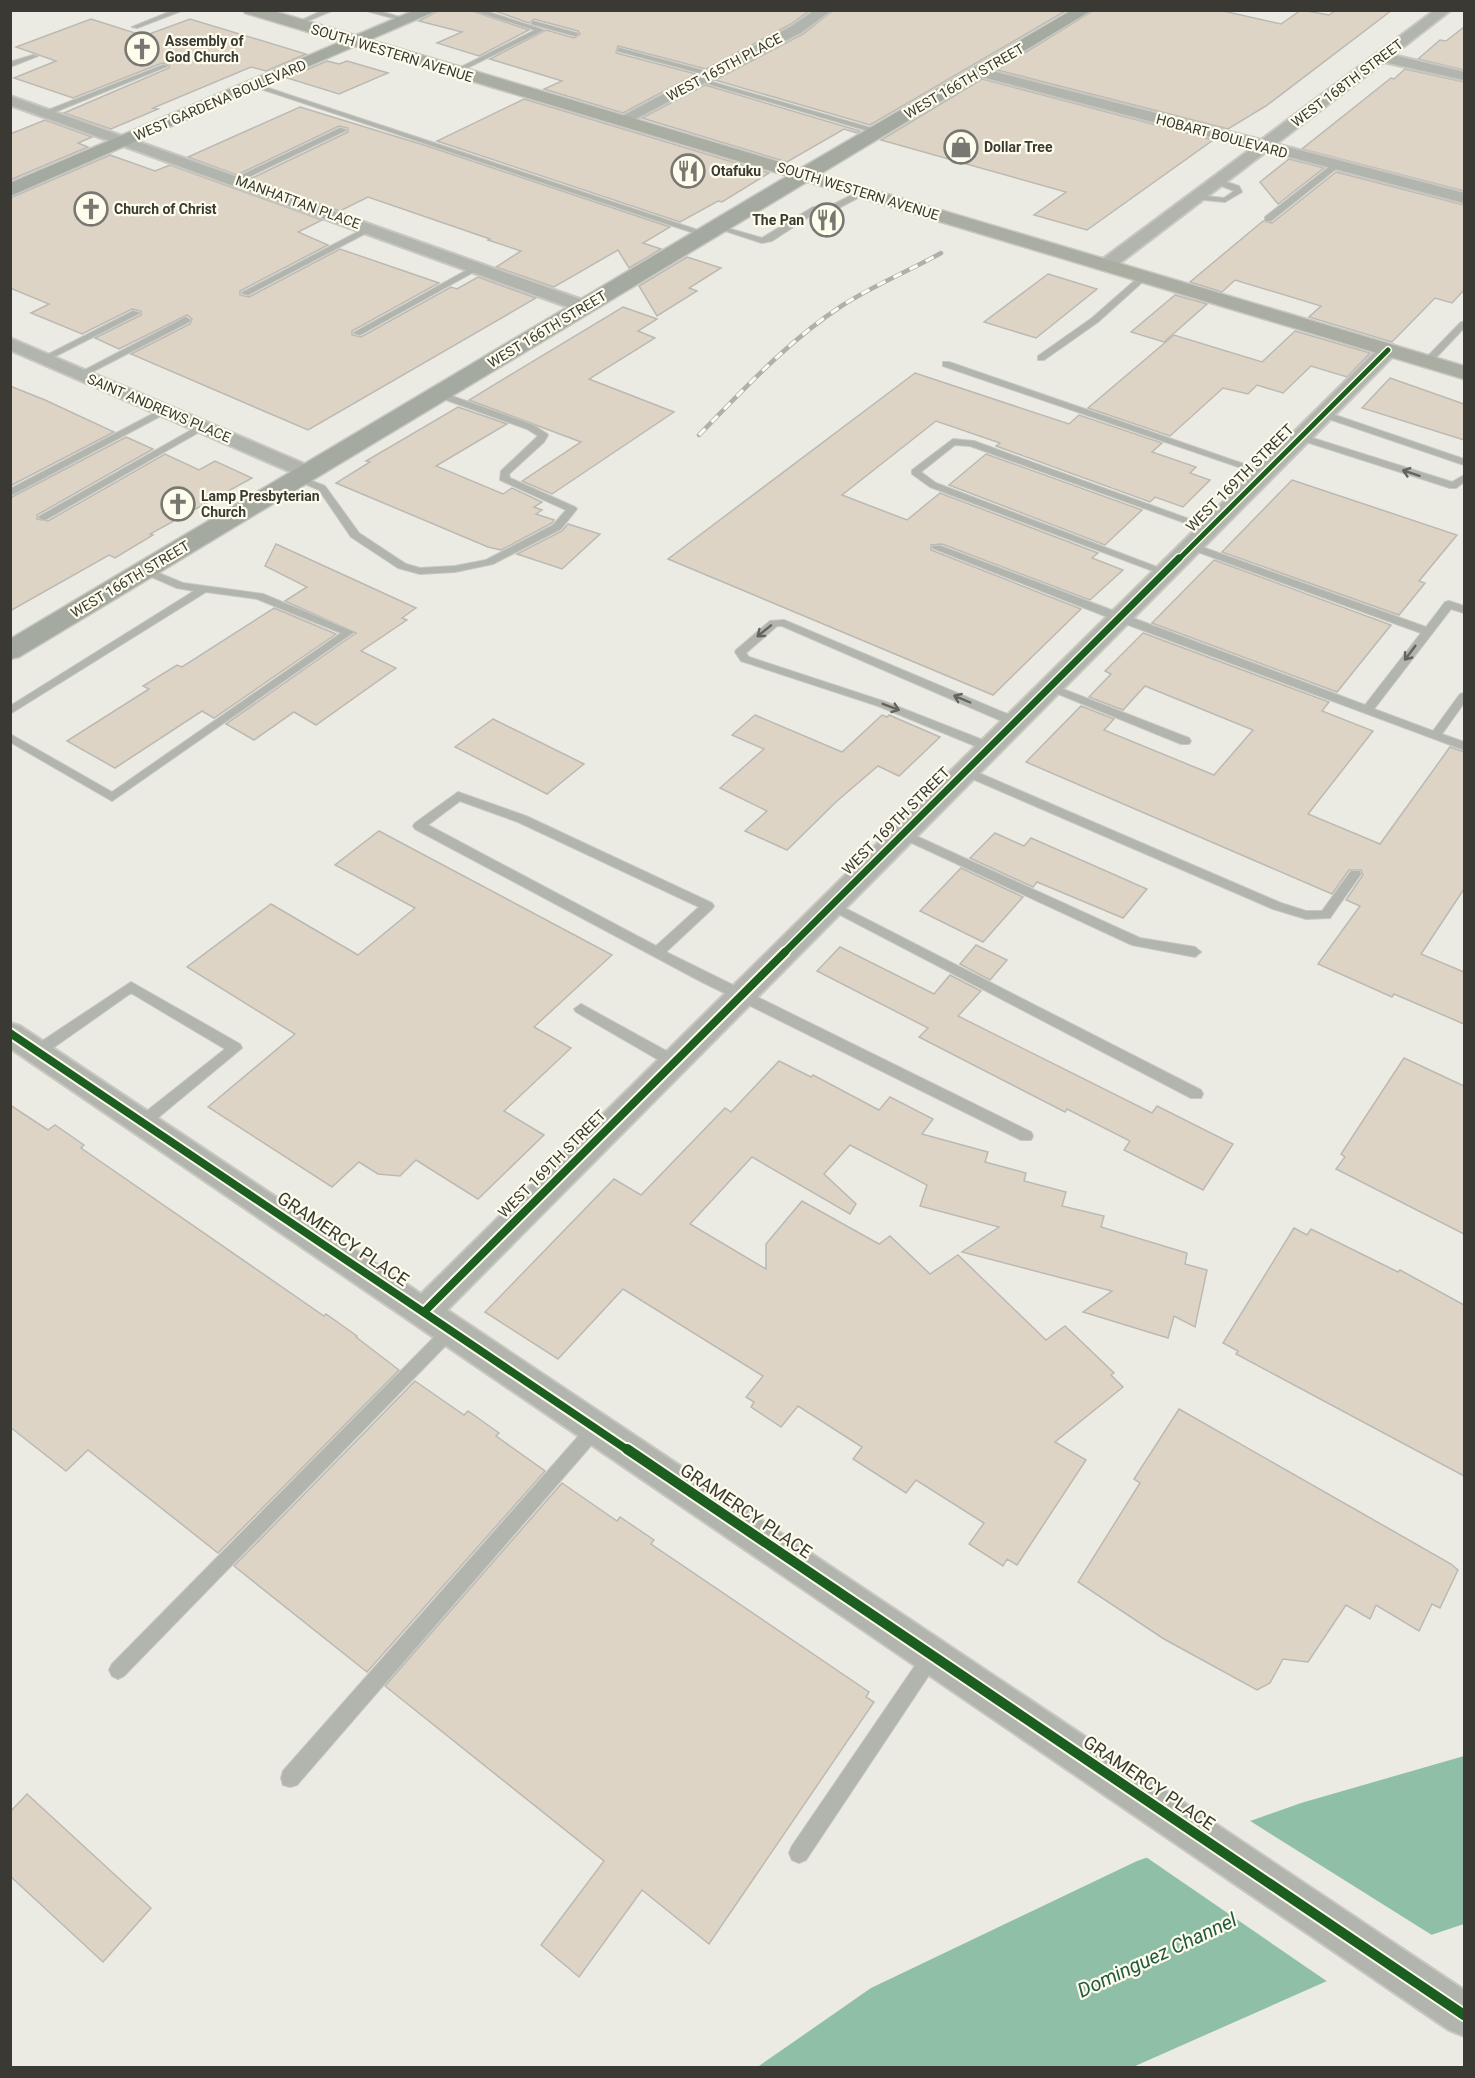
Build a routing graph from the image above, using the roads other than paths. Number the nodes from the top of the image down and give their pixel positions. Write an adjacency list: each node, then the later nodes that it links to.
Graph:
1 (181, 10): 13 (lane)
2 (251, 10): 12 (main road, SOUTH WESTERN AVENUE)
3 (331, 10): 12 (lane)
4 (366, 10): 11 (lane)
5 (430, 10): 11 (street, WEST GARDENA BOULEVARD)
6 (474, 10): 21 (lane)
7 (484, 10): 14 (lane)
8 (825, 10): 24 (street, WEST 165TH PLACE)
9 (1084, 10): 22 (street, WEST 166TH STREET)
10 (1444, 10): 18 (street, WEST 168TH STREET)
11 (407, 21): 15 (street, WEST GARDENA BOULEVARD)
12 (296, 24): 15 (main road, SOUTH WESTERN AVENUE)
13 (135, 27)
14 (575, 34)
15 (355, 42): 21 (main road, SOUTH WESTERN AVENUE); 25 (street, WEST GARDENA BOULEVARD)
16 (619, 50): 24 (lane)
17 (35, 56): 19 (lane)
18 (1382, 57): 23 (street); 32 (street, WEST 168TH STREET)
19 (10, 65)
20 (165, 66): 27 (lane)
21 (455, 72): 28 (main road, SOUTH WESTERN AVENUE)
22 (980, 72): 30 (street, WEST 166TH STREET); 32 (street, HOBART BOULEVARD)
23 (1464, 76)
24 (706, 77): 28 (street, WEST 165TH PLACE); 30 (lane)
25 (254, 86): 31 (street, WEST GARDENA BOULEVARD); 43 (lane)
26 (10, 100): 27 (street, MANHATTAN PLACE)
27 (47, 112): 31 (street, MANHATTAN PLACE)
28 (621, 121): 34 (main road, SOUTH WESTERN AVENUE)
29 (343, 130): 35 (lane)
30 (878, 131): 34 (street, WEST 166TH STREET)
31 (125, 141): 35 (street, MANHATTAN PLACE); 37 (street, WEST GARDENA BOULEVARD)
32 (1262, 146): 33 (street, HOBART BOULEVARD); 36 (street, WEST 168TH STREET)
33 (1337, 165): 40 (street, HOBART BOULEVARD); 41 (lane)
34 (803, 175): 38 (main road, SOUTH WESTERN AVENUE); 43 (street, WEST 166TH STREET)
35 (235, 180): 42 (street, MANHATTAN PLACE)
36 (1217, 181): 39 (street, WEST 168TH STREET); 39 (lane)
37 (10, 190)
38 (863, 193): 43 (lane); 44 (main road, SOUTH WESTERN AVENUE)
39 (1197, 196): 44 (street, WEST 168TH STREET)
40 (1464, 198)
41 (1268, 219)
42 (370, 229): 45 (street, MANHATTAN PLACE); 47 (lane)
43 (712, 230): 48 (street, WEST 166TH STREET)
44 (1106, 266): 46 (main road, SOUTH WESTERN AVENUE)
45 (477, 268): 48 (street, MANHATTAN PLACE); 52 (lane)
46 (1144, 277): 54 (main road, SOUTH WESTERN AVENUE); 56 (lane)
47 (245, 293)
48 (585, 307): 61 (street, WEST 166TH STREET)
49 (136, 313): 55 (lane)
50 (186, 320): 60 (lane)
51 (1464, 324): 57 (lane)
52 (357, 333)
53 (10, 344): 55 (street, SAINT ANDREWS PLACE)
54 (1388, 350): 57 (main road, SOUTH WESTERN AVENUE); 63 (street, WEST 169TH STREET)
55 (45, 358): 60 (street, SAINT ANDREWS PLACE)
56 (1041, 358)
57 (1427, 362): 59 (main road, SOUTH WESTERN AVENUE)
58 (946, 364): 67 (lane)
59 (1464, 373)
60 (81, 374): 62 (street, SAINT ANDREWS PLACE)
61 (438, 394): 68 (street, WEST 166TH STREET); 68 (lane)
62 (165, 411): 64 (street, SAINT ANDREWS PLACE); 70 (lane)
63 (1323, 414): 65 (street, WEST 169TH STREET); 66 (lane)
64 (203, 427): 68 (street, SAINT ANDREWS PLACE); 71 (lane)
65 (1300, 437): 67 (street, WEST 169TH STREET); 69 (lane, one-way to 65)
66 (1464, 462)
67 (1265, 472): 72 (street, WEST 169TH STREET)
68 (302, 475): 75 (street, WEST 166TH STREET)
69 (1464, 478)
70 (10, 493)
71 (43, 517)
72 (1209, 528): 73 (street, WEST 169TH STREET); 76 (lane)
73 (1191, 546): 76 (street, WEST 169TH STREET); 80 (lane)
74 (937, 548): 79 (lane)
75 (144, 570): 77 (lane); 81 (street, WEST 166TH STREET)
76 (1165, 572): 79 (street, WEST 169TH STREET)
77 (202, 590): 85 (lane); 88 (lane)
78 (1464, 610): 80 (lane)
79 (1119, 618): 82 (street, WEST 169TH STREET); 84 (lane)
80 (1427, 631): 84 (lane, one-way to 84)
81 (10, 651)
82 (1050, 687): 86 (street, WEST 169TH STREET); 89 (lane)
83 (1464, 696): 87 (lane)
84 (1366, 710): 87 (lane)
85 (10, 711)
86 (1016, 722): 91 (street, WEST 169TH STREET); 91 (lane, one-way to 91)
87 (1436, 736): 90 (lane)
88 (10, 737)
89 (1185, 741)
90 (1464, 746)
91 (989, 747): 92 (street, WEST 169TH STREET)
92 (965, 771): 93 (street, WEST 169TH STREET); 94 (lane)
93 (903, 834): 95 (street, WEST 169TH STREET); 96 (lane)
94 (1355, 874)
95 (831, 905): 98 (street, WEST 169TH STREET); 103 (lane)
96 (1196, 952)
97 (657, 953): 97 (lane); 98 (lane)
98 (740, 996): 102 (street, WEST 169TH STREET); 105 (lane)
99 (581, 1009): 102 (lane)
100 (10, 1032): 101 (street, GRAMERCY PLACE)
101 (38, 1051): 104 (street, GRAMERCY PLACE); 104 (lane)
102 (674, 1062): 106 (street, WEST 169TH STREET)
103 (1196, 1094)
104 (143, 1122): 106 (street, GRAMERCY PLACE)
105 (1026, 1136)
106 (437, 1321): 107 (street, GRAMERCY PLACE); 109 (lane)
107 (596, 1428): 108 (street, GRAMERCY PLACE); 110 (lane)
108 (932, 1655): 111 (lane); 112 (street, GRAMERCY PLACE)
109 (118, 1671)
110 (290, 1778)
111 (800, 1853)
112 (1464, 2015)

